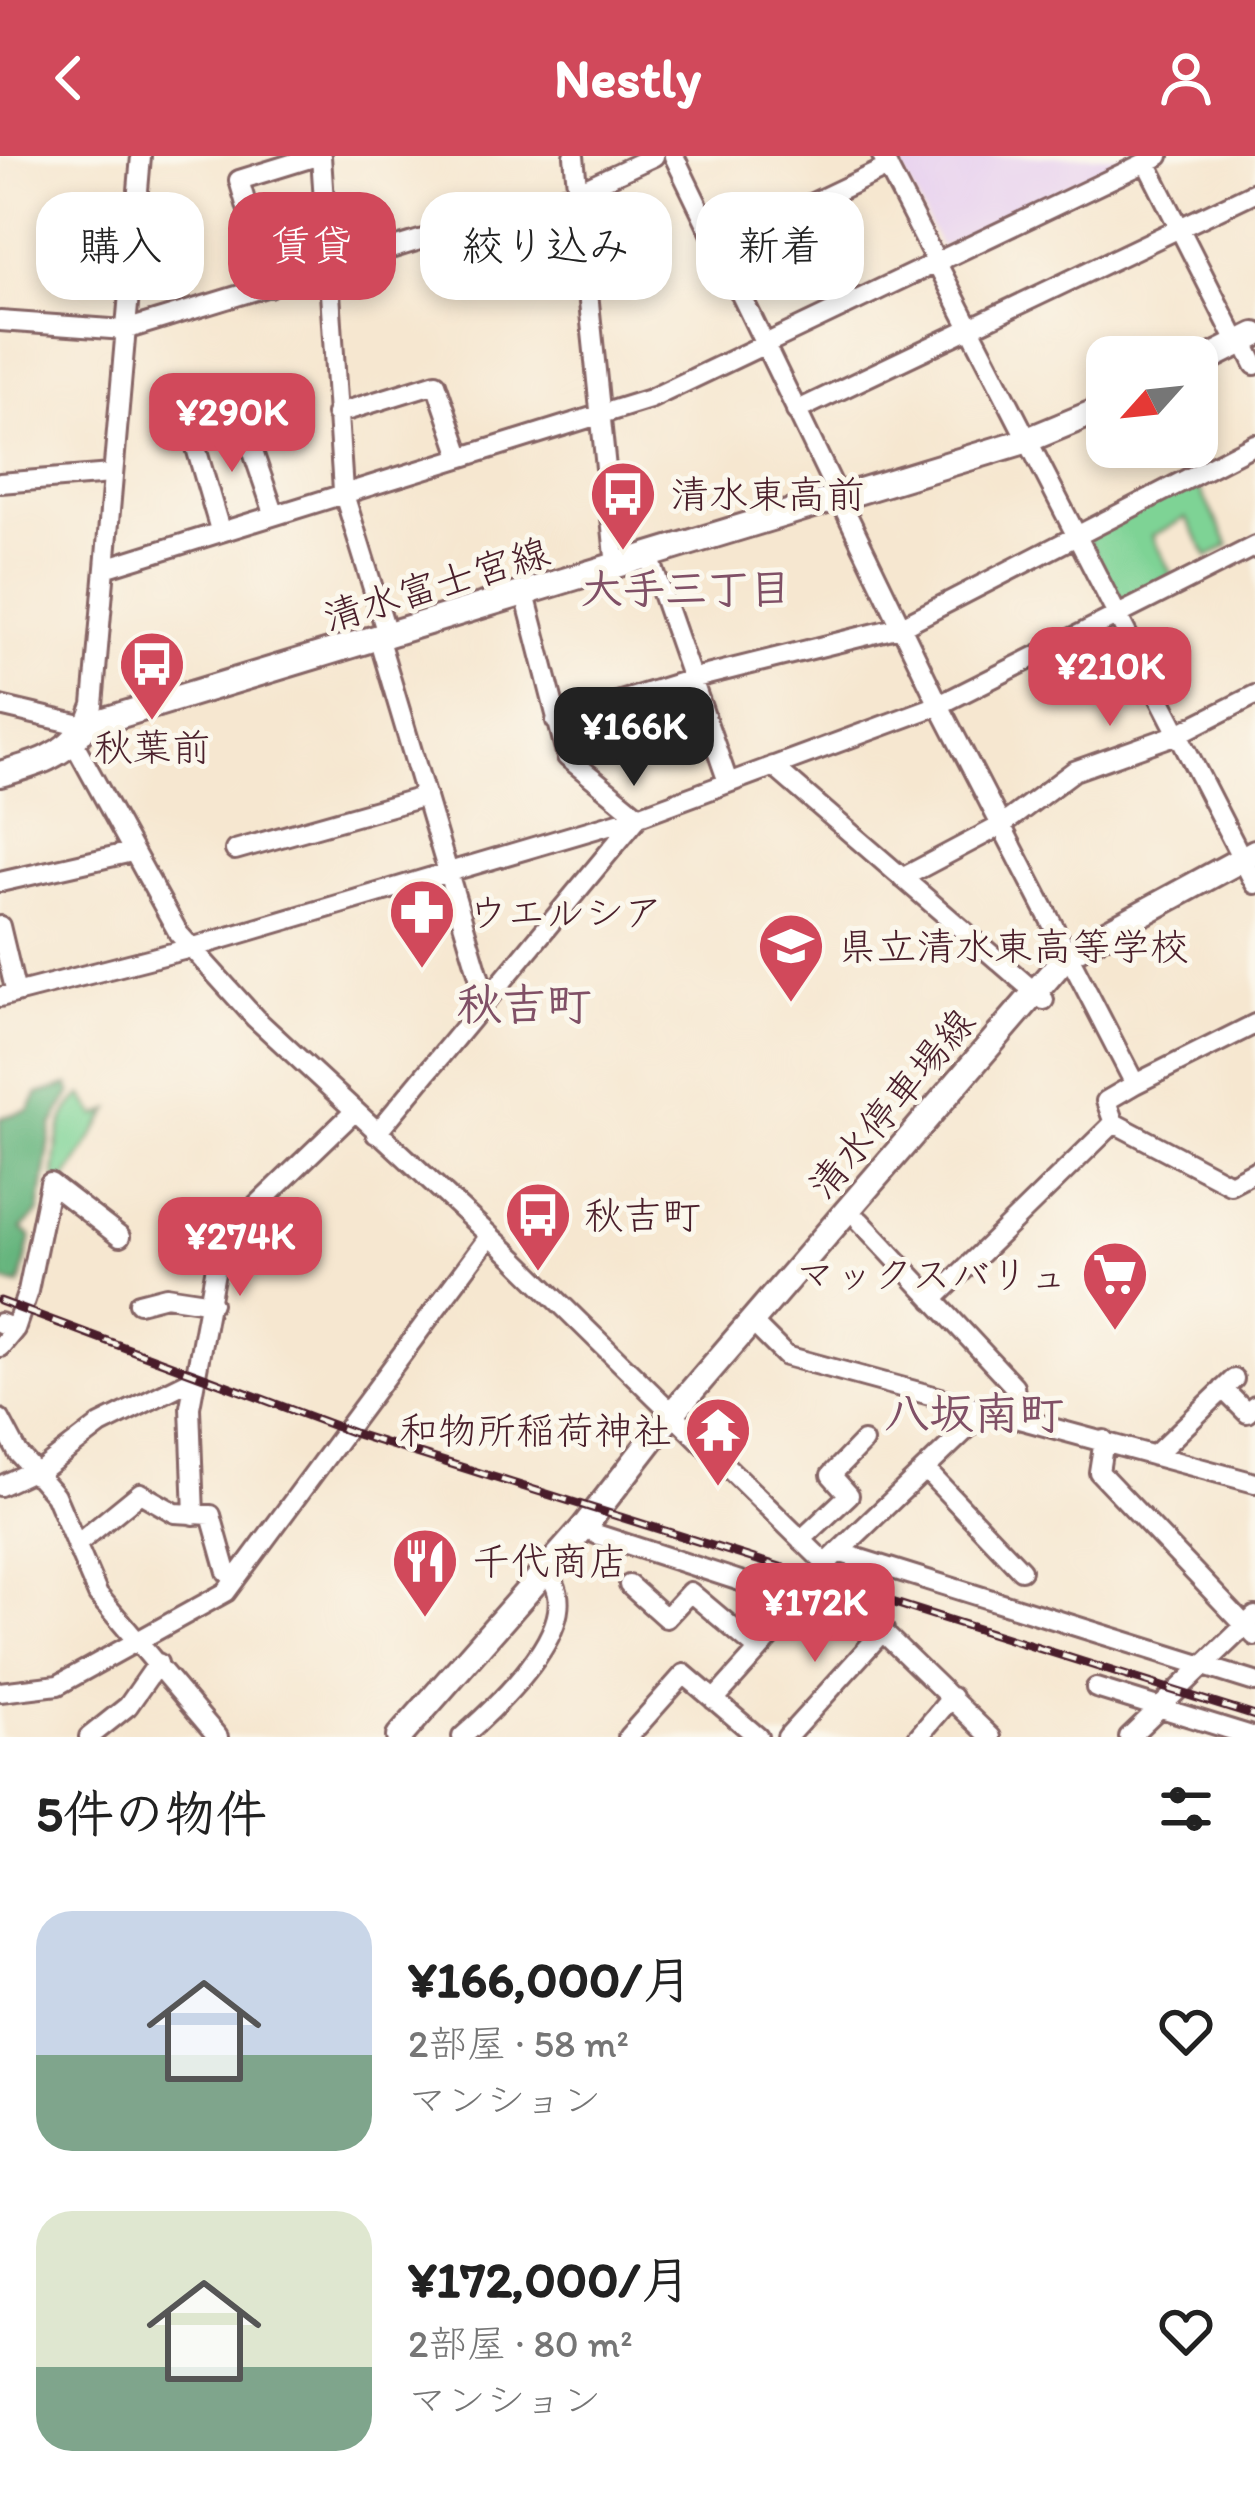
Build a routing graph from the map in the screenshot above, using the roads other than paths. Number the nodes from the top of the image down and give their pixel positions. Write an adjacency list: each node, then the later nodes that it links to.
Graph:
1 (141, 156): 21 (street)
2 (319, 156): 8 (street); 9 (street)
3 (574, 156): 10 (street)
4 (654, 156): 10 (street)
5 (674, 156): 13 (street)
6 (1152, 159): 14 (street); 15 (street)
7 (885, 162): 11 (street); 15 (street)
8 (242, 192)
9 (322, 192)
10 (577, 192)
11 (827, 192)
12 (1255, 192): 14 (street)
13 (696, 202)
14 (1178, 227): 22 (street); 23 (street)
15 (935, 262): 22 (street); 24 (street)
16 (228, 299): 21 (street)
17 (330, 300): 28 (street)
18 (587, 300): 29 (street)
19 (743, 300): 24 (street)
20 (0, 321): 21 (street)
21 (125, 330): 34 (street)
22 (969, 330): 27 (street); 31 (street)
23 (1245, 340): 25 (main road); 26 (street)
24 (764, 345): 27 (street); 29 (street)
25 (1218, 354)
26 (1255, 365)
27 (796, 411): 37 (street)
28 (336, 414): 33 (street); 36 (street)
29 (598, 414): 33 (street); 43 (street)
30 (1086, 416): 31 (main road, 清水富士宮線)
31 (1025, 441): 37 (main road, 清水富士宮線); 40 (street)
32 (1255, 444): 40 (street)
33 (461, 455): 36 (street)
34 (112, 474): 35 (street); 44 (street)
35 (0, 483)
36 (343, 491): 38 (street); 48 (street)
37 (838, 500): 42 (main road, 清水富士宮線); 47 (street)
38 (274, 513): 39 (street); 39 (street)
39 (220, 530): 44 (street)
40 (1076, 537): 46 (street); 47 (street)
41 (1255, 546): 46 (street)
42 (649, 556): 43 (main road, 清水富士宮線); 49 (street)
43 (616, 566): 45 (main road, 清水富士宮線)
44 (105, 568): 55 (street)
45 (525, 594): 48 (main road, 清水富士宮線); 53 (street)
46 (1116, 617): 51 (street); 54 (street)
47 (900, 627): 49 (street); 51 (street)
48 (384, 638): 55 (main road, 清水富士宮線); 59 (street)
49 (695, 678): 53 (street); 58 (street)
50 (1255, 695): 54 (street)
51 (939, 705): 56 (street); 61 (street)
52 (0, 706): 55 (street)
53 (556, 721): 60 (street)
54 (1178, 734): 61 (street); 64 (street)
55 (80, 735): 57 (main road, 清水富士宮線); 63 (street)
56 (773, 766): 58 (street); 66 (street)
57 (0, 774)
58 (728, 782): 60 (street)
59 (426, 796): 62 (street); 65 (street)
60 (639, 816): 65 (street); 73 (street)
61 (1002, 825): 66 (street); 70 (street)
62 (235, 850)
63 (132, 852): 67 (street); 69 (street)
64 (1251, 867): 70 (main road, 清水停車場線)
65 (448, 872): 69 (street); 73 (street)
66 (902, 878): 72 (street)
67 (0, 882)
68 (0, 926): 71 (street)
69 (191, 948): 71 (street); 76 (street)
70 (1072, 960): 72 (main road, 清水停車場線); 75 (street)
71 (8, 995)
72 (1039, 996): 83 (main road, 清水停車場線); 91 (main road, 清水停車場線)
73 (487, 1000): 78 (street)
74 (1255, 1024): 75 (street)
75 (1135, 1084): 77 (street)
76 (353, 1113): 78 (street); 86 (street)
77 (1114, 1123): 80 (street); 87 (street)
78 (376, 1134): 85 (street)
79 (1255, 1171): 80 (street)
80 (1230, 1184): 81 (street)
81 (1255, 1196)
82 (190, 1220): 86 (street)
83 (860, 1221): 87 (street); 91 (main road, 清水停車場線)
84 (120, 1238): 90 (street)
85 (488, 1238): 98 (street); 112 (street)
86 (224, 1246): 89 (street)
87 (933, 1300): 96 (street)
88 (139, 1303): 89 (street)
89 (212, 1303): 93 (street)
90 (7, 1326): 92 (street)
91 (758, 1329): 95 (street); 98 (main road, 清水停車場線)
92 (0, 1347)
93 (196, 1378): 103 (street); 106 (street)
94 (1255, 1406): 101 (street)
95 (978, 1407): 96 (street); 102 (street)
96 (1018, 1418): 99 (street)
97 (0, 1419): 103 (street)
98 (675, 1422): 107 (main road, 清水停車場線); 108 (street); 132 (main road, 清水停車場線)
99 (1104, 1440): 101 (street); 117 (street)
100 (863, 1442): 108 (street)
101 (1154, 1456): 104 (street)
102 (925, 1468): 110 (street); 111 (street)
103 (33, 1473): 105 (street); 109 (street)
104 (1255, 1483)
105 (0, 1486)
106 (194, 1515): 109 (street); 112 (street)
107 (596, 1534): 113 (main road, 清水停車場線); 116 (street)
108 (801, 1540): 110 (street)
109 (76, 1545): 119 (street)
110 (832, 1558): 115 (street); 122 (street)
111 (1022, 1570)
112 (236, 1580): 119 (street)
113 (554, 1583): 133 (main road, 清水停車場線); 134 (street)
114 (629, 1585): 120 (street)
115 (851, 1598): 116 (street); 118 (street)
116 (803, 1601): 120 (street)
117 (1251, 1626): 122 (street)
118 (884, 1630): 126 (street); 137 (street)
119 (139, 1642): 121 (street); 125 (street)
120 (759, 1650): 127 (street)
121 (158, 1663): 130 (street); 131 (street)
122 (1202, 1667): 123 (street); 128 (street)
123 (1255, 1682)
124 (1096, 1688): 128 (street)
125 (0, 1692)
126 (952, 1697): 138 (street); 139 (street)
127 (714, 1700): 129 (street); 135 (street)
128 (1159, 1709): 140 (street); 141 (street)
129 (735, 1730): 136 (street)
130 (88, 1737)
131 (218, 1737)
132 (399, 1737)
133 (420, 1737)
134 (462, 1737)
135 (628, 1737)
136 (758, 1737)
137 (787, 1737)
138 (918, 1737)
139 (991, 1737)
140 (1129, 1737)
141 (1255, 1737)

